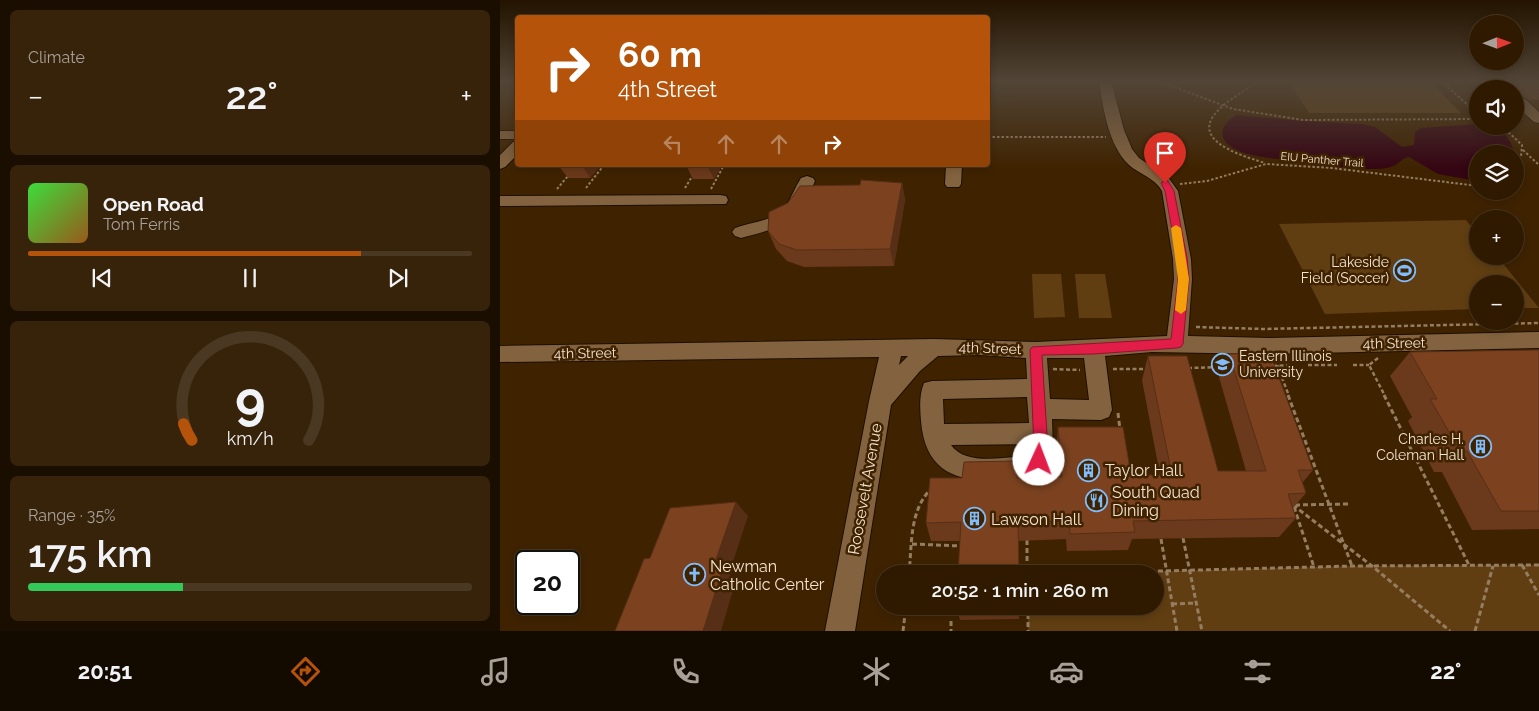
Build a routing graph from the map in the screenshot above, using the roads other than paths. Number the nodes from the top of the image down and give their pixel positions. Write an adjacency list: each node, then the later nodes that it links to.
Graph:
1 (1113, 110): 14 (street)
2 (1529, 110): 3 (street)
3 (1539, 119)
4 (500, 135): 5 (street)
5 (515, 135)
6 (515, 148): 7 (street)
7 (500, 164)
8 (954, 167): 10 (street)
9 (807, 181): 13 (street)
10 (953, 184)
11 (715, 195): 12 (street)
12 (500, 201)
13 (740, 232)
14 (1178, 335): 15 (street, 4th Street); 20 (street, 4th Street)
15 (1539, 340)
16 (934, 347): 17 (street, 4th Street); 18 (street, 4th Street); 22 (street)
17 (892, 348): 19 (street, 4th Street); 22 (street, Roosevelt Avenue)
18 (1036, 350): 20 (street, 4th Street); 21 (street)
19 (500, 354)
20 (1104, 367): 21 (street)
21 (1038, 398): 23 (street); 24 (street)
22 (880, 401): 25 (street, Roosevelt Avenue)
23 (1040, 433): 24 (street); 24 (street)
24 (936, 435)
25 (840, 631)

